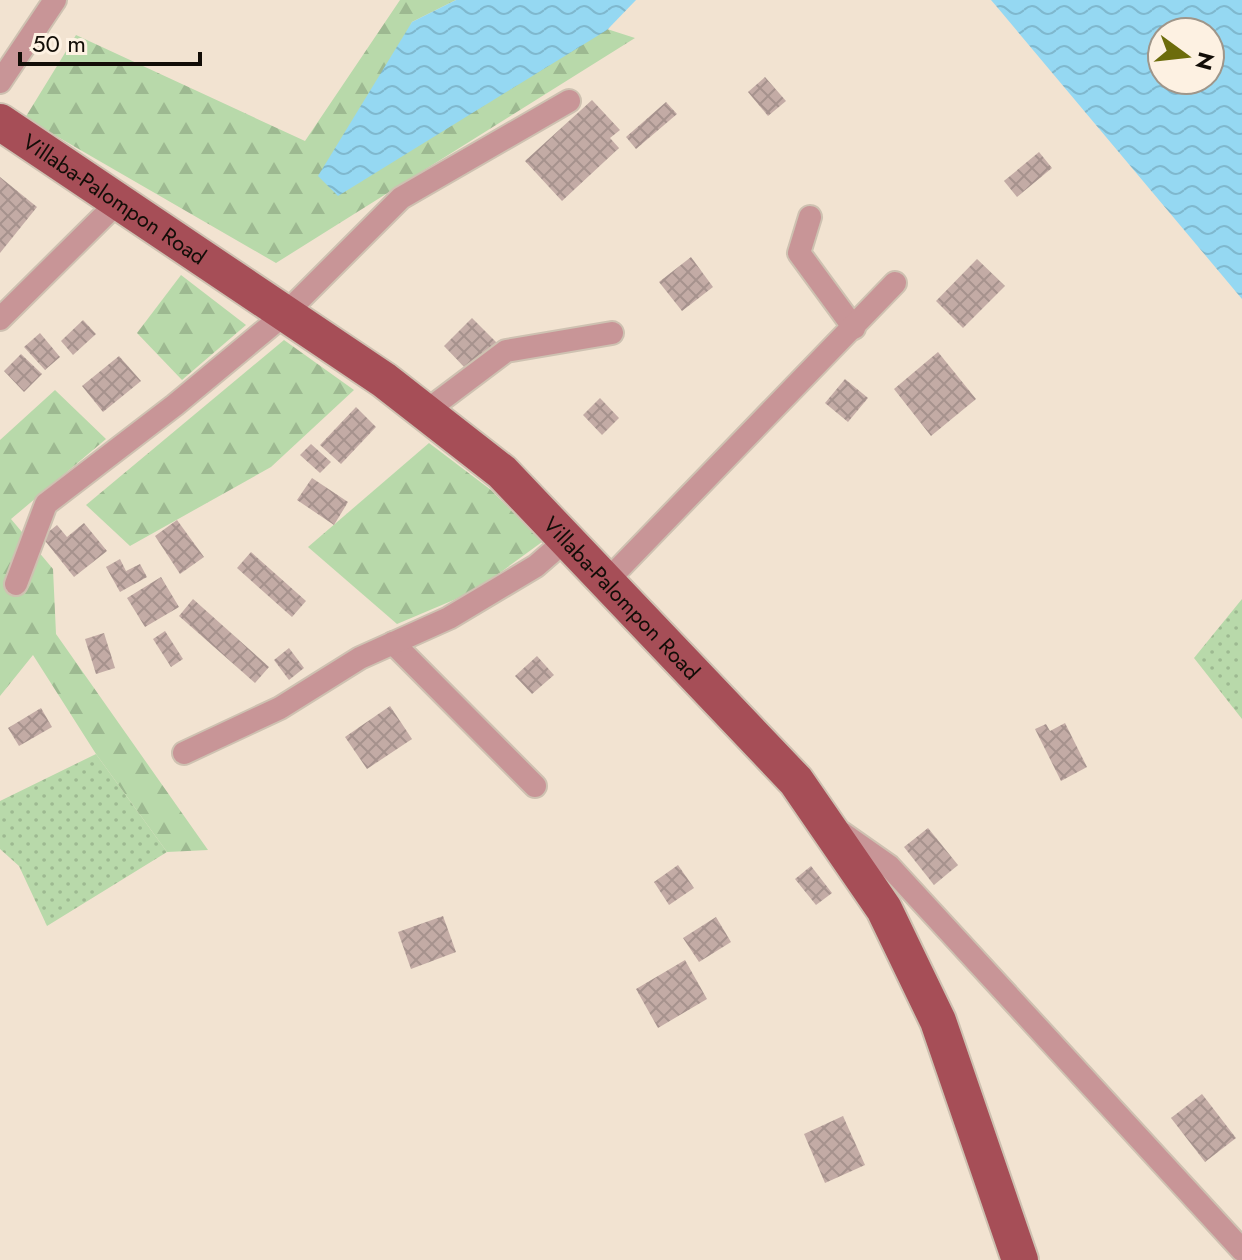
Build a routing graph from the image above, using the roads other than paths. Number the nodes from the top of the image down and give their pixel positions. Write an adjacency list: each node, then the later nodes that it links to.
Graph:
1 (55, 0): 2 (street)
2 (0, 82)
3 (569, 101): 8 (street)
4 (0, 122): 5 (main road, Villaba-Palompon Road)
5 (119, 201): 8 (main road, Villaba-Palompon Road); 9 (street)
6 (810, 217): 10 (street)
7 (895, 283): 10 (street)
8 (286, 313): 12 (main road, Villaba-Palompon Road); 15 (street)
9 (0, 319)
10 (854, 328): 14 (street)
11 (612, 333): 12 (street)
12 (425, 412): 13 (main road, Villaba-Palompon Road)
13 (567, 539): 14 (main road, Villaba-Palompon Road); 16 (street)
14 (607, 581): 19 (main road, Villaba-Palompon Road)
15 (16, 584)
16 (393, 643): 17 (street); 18 (street)
17 (184, 753)
18 (535, 786)
19 (822, 819): 20 (street); 21 (main road, Villaba-Palompon Road)
20 (1242, 1250)
21 (1020, 1260)

